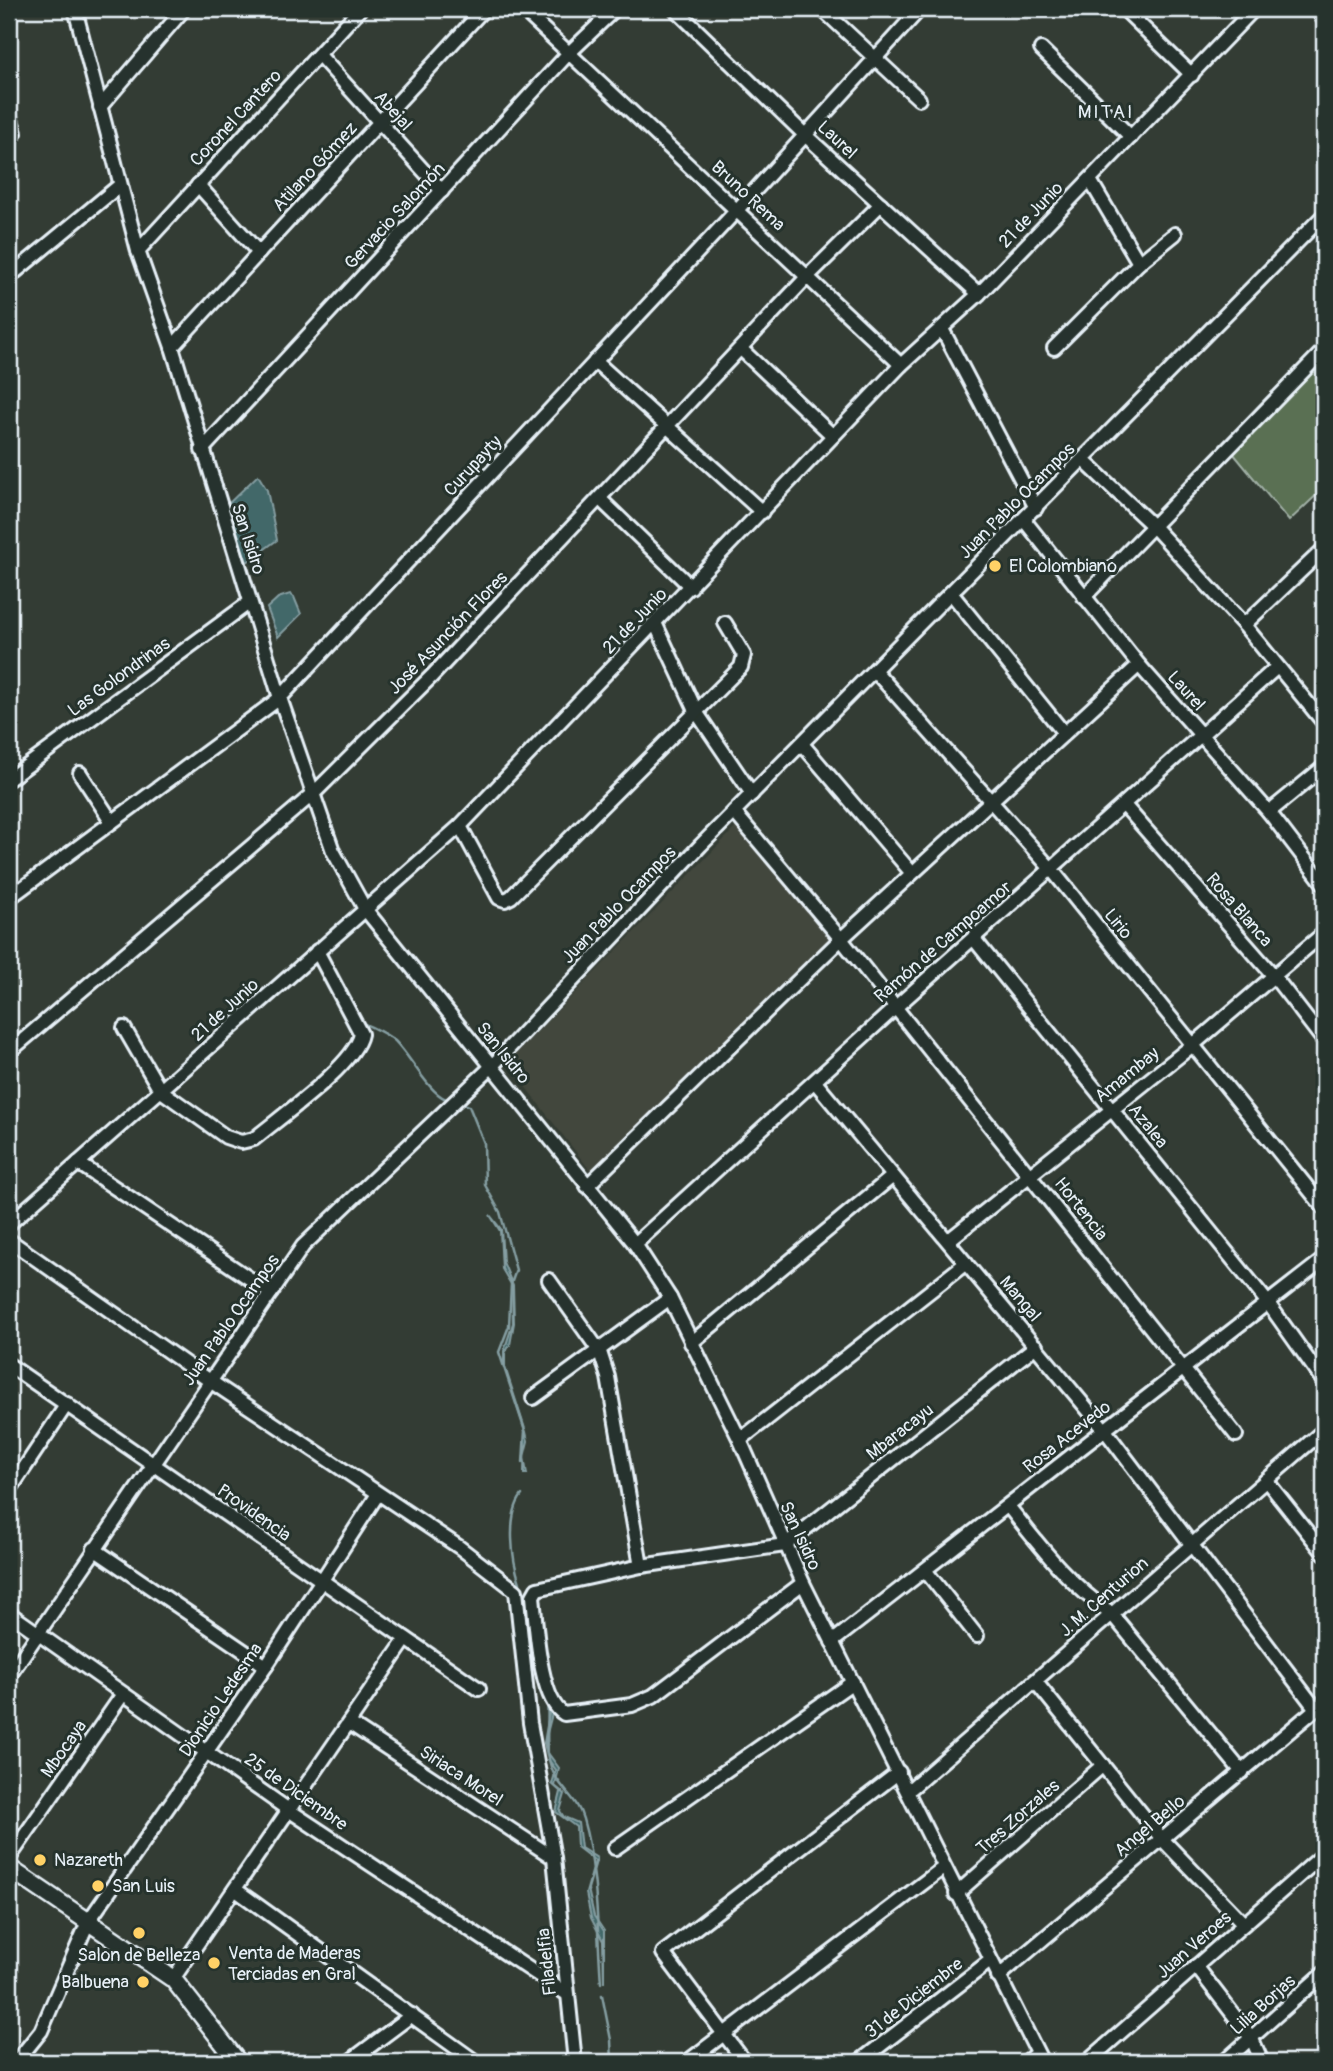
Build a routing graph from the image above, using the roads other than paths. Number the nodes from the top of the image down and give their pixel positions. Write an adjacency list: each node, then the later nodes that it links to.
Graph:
1 (75, 9): 20 (street, San Isidro)
2 (184, 9): 20 (street)
3 (360, 9): 16 (street, Coronel Cantero)
4 (484, 9): 22 (street, Atilano Gómez)
5 (522, 9): 15 (street, Bruno Rema)
6 (615, 9): 15 (street, Gervacio Salomón)
7 (675, 9): 24 (street, Laurel)
8 (822, 9): 17 (street)
9 (920, 9): 17 (street, Curupayty)
10 (1124, 9): 18 (street)
11 (1254, 9): 18 (street, 21 de Junio)
12 (1317, 9): 13 (street)
13 (1324, 20)
14 (1041, 49): 25 (street)
15 (568, 54): 29 (street, Gervacio Salomón); 31 (street, Bruno Rema)
16 (319, 55): 22 (street, Abejal); 28 (street, Coronel Cantero)
17 (875, 58): 19 (street); 24 (street, Curupayty)
18 (1192, 75): 25 (street, 21 de Junio)
19 (919, 99)
20 (100, 107): 27 (street, San Isidro)
21 (9, 113): 23 (street)
22 (380, 123): 29 (street, Abejal); 35 (street, Atilano Gómez)
23 (15, 133)
24 (805, 135): 30 (street, Laurel); 31 (street, Curupayty)
25 (1132, 137): 26 (street, 21 de Junio)
26 (1090, 180): 36 (street); 39 (street, 21 de Junio)
27 (120, 185): 34 (street, San Isidro); 38 (street)
28 (198, 186): 34 (street, Coronel Cantero); 35 (street)
29 (442, 191): 49 (street, Gervacio Salomón)
30 (881, 204): 37 (street, José Asunción Flores); 39 (street, Laurel)
31 (737, 210): 37 (street, Bruno Rema); 45 (street, Curupayty)
32 (1324, 215): 50 (street, Juan Pablo Ocampos)
33 (1175, 234): 36 (street)
34 (138, 251): 41 (street, San Isidro)
35 (259, 253): 41 (street, Atilano Gómez)
36 (1139, 263): 42 (street)
37 (808, 276): 43 (street, José Asunción Flores); 46 (street, Bruno Rema)
38 (9, 277)
39 (979, 294): 40 (street, 21 de Junio)
40 (942, 329): 46 (street, 21 de Junio); 52 (street)
41 (172, 347): 49 (street, San Isidro)
42 (1054, 348)
43 (741, 349): 47 (street, José Asunción Flores); 48 (street)
44 (1324, 350): 55 (street)
45 (595, 361): 47 (street); 67 (street, Curupayty)
46 (901, 365): 48 (street, 21 de Junio)
47 (669, 425): 51 (street, José Asunción Flores); 53 (street)
48 (834, 436): 53 (street, 21 de Junio)
49 (202, 450): 60 (street, San Isidro)
50 (1083, 460): 52 (street, Juan Pablo Ocampos); 55 (street)
51 (600, 499): 57 (street); 76 (street, José Asunción Flores)
52 (1036, 508): 54 (street, Juan Pablo Ocampos)
53 (762, 512): 57 (street, 21 de Junio)
54 (1024, 520): 58 (street, Juan Pablo Ocampos); 59 (street, Laurel)
55 (1153, 526): 59 (street); 63 (street)
56 (1322, 556): 63 (street)
57 (691, 587): 62 (street, 21 de Junio)
58 (951, 593): 66 (street, Juan Pablo Ocampos); 70 (street)
59 (1084, 597): 64 (street, Laurel)
60 (250, 602): 67 (street, San Isidro); 75 (street, Las Golondrinas)
61 (725, 623): 68 (street)
62 (656, 625): 68 (street); 83 (street, 21 de Junio)
63 (1244, 625): 65 (street)
64 (1139, 665): 70 (street); 71 (street, Laurel)
65 (1276, 668): 69 (street); 71 (street, Ramón de Campoamor)
66 (875, 671): 72 (street, Juan Pablo Ocampos); 78 (street, Lirio)
67 (280, 698): 76 (street, San Isidro); 82 (street, Curupayty)
68 (697, 713): 77 (street); 83 (street)
69 (1324, 723)
70 (1064, 733): 78 (street)
71 (1201, 734): 79 (street, Ramón de Campoamor); 81 (street, Laurel)
72 (802, 744): 77 (street, Juan Pablo Ocampos); 85 (street)
73 (1324, 767): 81 (street)
74 (80, 773): 82 (street)
75 (9, 779)
76 (313, 794): 88 (street, San Isidro); 98 (street, José Asunción Flores)
77 (752, 794): 80 (street, Juan Pablo Ocampos)
78 (988, 802): 84 (street, Lirio); 85 (street)
79 (1124, 805): 84 (street, Ramón de Campoamor); 93 (street, Rosa Blanca)
80 (734, 812): 90 (street, Hortencia); 99 (street, Juan Pablo Ocampos)
81 (1269, 812): 86 (street, Laurel)
82 (112, 822): 87 (street, Curupayty)
83 (460, 826): 88 (street, 21 de Junio)
84 (1052, 870): 91 (street, Ramón de Campoamor); 97 (street, Lirio)
85 (911, 872): 90 (street)
86 (1324, 884)
87 (9, 898)
88 (365, 909): 92 (street, 21 de Junio); 99 (street, San Isidro)
89 (1324, 933): 93 (street, Amambay)
90 (841, 939): 94 (street, Hortencia); 106 (street)
91 (974, 939): 94 (street, Ramón de Campoamor); 102 (street, Azalea)
92 (317, 951): 101 (street, 21 de Junio); 101 (street)
93 (1273, 975): 96 (street, Rosa Blanca); 97 (street, Amambay)
94 (897, 1006): 100 (street, Ramón de Campoamor); 104 (street, Hortencia)
95 (124, 1028): 101 (street)
96 (1324, 1041)
97 (1194, 1044): 102 (street, Amambay); 107 (street, Lirio)
98 (9, 1052)
99 (491, 1067): 106 (street, San Isidro); 115 (street, Juan Pablo Ocampos)
100 (815, 1082): 105 (street, Mangal); 111 (street, Ramón de Campoamor)
101 (160, 1090): 103 (street, 21 de Junio)
102 (1112, 1109): 104 (street, Amambay); 117 (street, Azalea)
103 (78, 1163): 108 (street, 21 de Junio); 115 (street)
104 (1031, 1174): 110 (street, Amambay); 122 (street, Hortencia)
105 (893, 1176): 110 (street, Mangal); 118 (street)
106 (587, 1186): 111 (street, San Isidro)
107 (1324, 1208)
108 (9, 1224)
109 (9, 1240): 123 (street, Filadelfia)
110 (949, 1240): 113 (street, Mangal)
111 (635, 1244): 116 (street, San Isidro)
112 (1324, 1259): 117 (street, Rosa Acevedo)
113 (966, 1263): 119 (street, Mangal); 130 (street)
114 (548, 1280): 120 (street)
115 (271, 1293): 123 (street, Juan Pablo Ocampos)
116 (670, 1298): 118 (street, San Isidro); 120 (street)
117 (1268, 1303): 122 (street, Rosa Acevedo); 124 (street, Azalea)
118 (691, 1343): 130 (street, San Isidro)
119 (1036, 1346): 127 (street, Mangal); 136 (street, Mbaracayu)
120 (600, 1352): 125 (street); 140 (street)
121 (9, 1365): 126 (street, Providencia)
122 (1184, 1370): 127 (street, Rosa Acevedo); 129 (street, Hortencia)
123 (210, 1381): 131 (street, Juan Pablo Ocampos); 134 (street, Filadelfia)
124 (1324, 1382)
125 (533, 1398)
126 (67, 1404): 131 (street, Providencia); 133 (street)
127 (1104, 1429): 135 (street, Rosa Acevedo); 137 (street, Mangal)
128 (1324, 1430): 132 (street, J. M. Centurion)
129 (1236, 1435)
130 (740, 1440): 136 (street, San Isidro)
131 (153, 1463): 138 (street, Juan Pablo Ocampos); 142 (street, Providencia)
132 (1266, 1480): 137 (street, J. M. Centurion); 139 (street)
133 (9, 1491)
134 (378, 1494): 142 (street, Dionicio Ledesma); 168 (street, Filadelfia)
135 (1007, 1506): 141 (street, Rosa Acevedo); 145 (street)
136 (785, 1545): 140 (street); 143 (street, San Isidro)
137 (1190, 1546): 145 (street, J. M. Centurion); 156 (street, Mangal)
138 (94, 1549): 146 (street, Juan Pablo Ocampos); 150 (street)
139 (1324, 1553)
140 (641, 1566): 143 (street)
141 (925, 1570): 147 (street); 149 (street, Rosa Acevedo)
142 (321, 1581): 148 (street, Providencia); 150 (street, Dionicio Ledesma)
143 (803, 1583): 149 (street, San Isidro)
144 (9, 1613): 146 (street, 25 de Diciembre)
145 (1111, 1613): 152 (street, J. M. Centurion); 161 (street)
146 (38, 1633): 151 (street, Juan Pablo Ocampos); 155 (street, 25 de Diciembre)
147 (977, 1636)
148 (406, 1639): 154 (street, Providencia); 157 (street)
149 (832, 1642): 153 (street, San Isidro)
150 (266, 1666): 158 (street, Dionicio Ledesma)
151 (9, 1676)
152 (1035, 1681): 159 (street); 162 (street, J. M. Centurion)
153 (853, 1682): 160 (street, San Isidro); 165 (street)
154 (480, 1689)
155 (123, 1694): 158 (street, 25 de Diciembre); 167 (street, Mbocaya)
156 (1320, 1706): 161 (street, Angel Bello)
157 (349, 1723): 163 (street); 168 (street, Siriaca Morel)
158 (207, 1752): 163 (street, 25 de Diciembre); 173 (street, Dionicio Ledesma)
159 (1103, 1765): 164 (street); 172 (street, Tres Zorzales)
160 (899, 1772): 162 (street, San Isidro); 182 (street)
161 (1242, 1772): 164 (street, Angel Bello)
162 (908, 1791): 170 (street, San Isidro)
163 (290, 1811): 171 (street); 180 (street, 25 de Diciembre)
164 (1162, 1839): 174 (street); 178 (street, Angel Bello)
165 (615, 1848)
166 (1324, 1854): 174 (street, Juan Veroes)
167 (9, 1858)
168 (554, 1858): 180 (street, Filadelfia)
169 (9, 1868): 173 (main road)
170 (943, 1868): 172 (street, San Isidro); 182 (street)
171 (236, 1890): 179 (street); 181 (street)
172 (956, 1894): 175 (street, San Isidro)
173 (88, 1922): 179 (main road); 185 (street, Dionicio Ledesma)
174 (1244, 1924): 176 (street, Juan Veroes)
175 (990, 1961): 178 (street, San Isidro); 192 (street, 31 de Diciembre)
176 (1196, 1966): 183 (street); 194 (street, Juan Veroes)
177 (1324, 1973): 183 (street, Lilia Borjas)
178 (998, 1977): 184 (street, San Isidro)
179 (173, 1979): 186 (main road)
180 (567, 1994): 189 (street, Filadelfia)
181 (412, 2015): 187 (street); 188 (street)
182 (725, 2036): 190 (street); 191 (street)
183 (1252, 2039): 195 (street, Lilia Borjas); 196 (street)
184 (1040, 2058): 193 (street)
185 (16, 2062)
186 (238, 2062)
187 (349, 2062)
188 (476, 2062)
189 (575, 2062)
190 (687, 2062)
191 (744, 2062)
192 (859, 2062)
193 (1026, 2062)
194 (1087, 2062)
195 (1224, 2062)
196 (1262, 2062)

